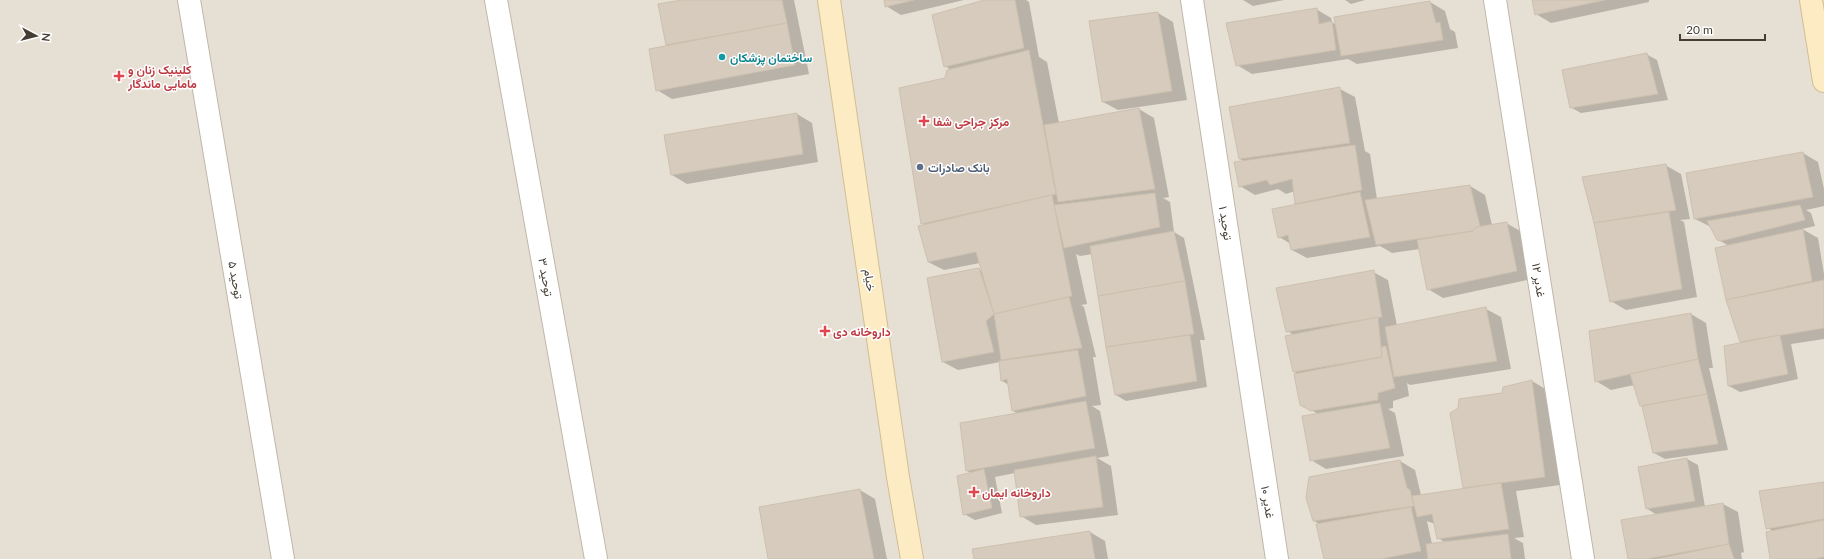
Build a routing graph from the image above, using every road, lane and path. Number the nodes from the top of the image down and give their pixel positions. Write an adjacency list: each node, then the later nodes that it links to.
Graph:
1 (190, 0): 10 (street, توحید ۵)
2 (496, 0): 9 (street, توحید ۳)
3 (829, 0): 11 (main road, خیام)
4 (1192, 0): 8 (street, توحید ۱)
5 (1495, 0): 13 (street, غدیر ۱۲)
6 (1812, 0): 7 (main road)
7 (1824, 81)
8 (1260, 445): 12 (street, غدیر ۱۰)
9 (596, 556)
10 (283, 559)
11 (912, 559)
12 (1277, 559)
13 (1583, 559)

